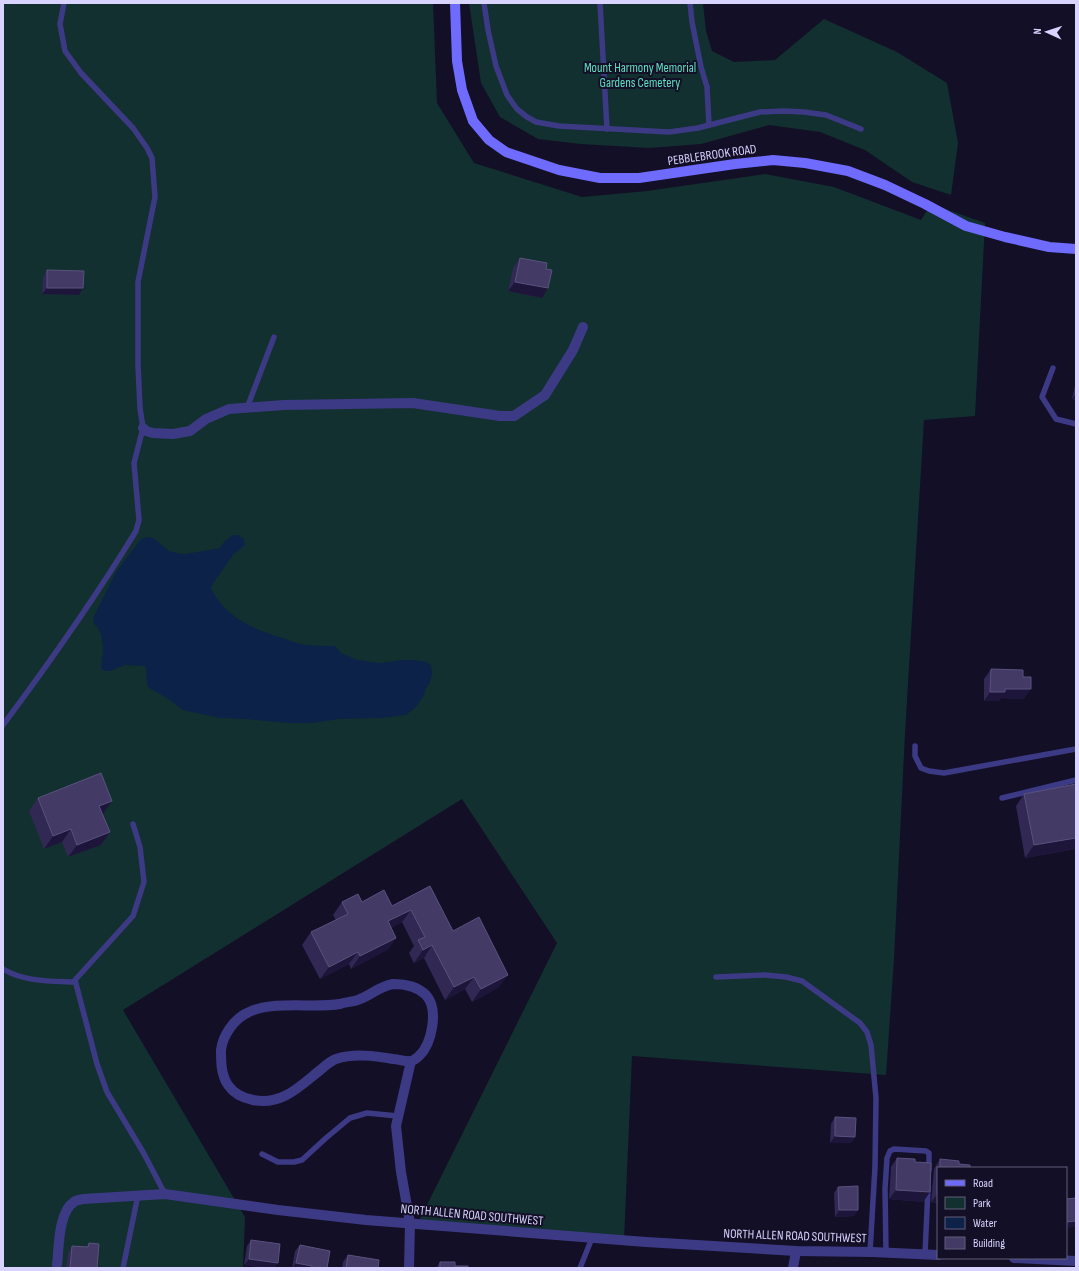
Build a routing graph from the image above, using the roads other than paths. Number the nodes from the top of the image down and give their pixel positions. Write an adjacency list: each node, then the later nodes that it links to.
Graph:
1 (64, 3): 15 (lane)
2 (455, 3): 9 (street, PEBBLEBROOK ROAD)
3 (484, 3): 7 (lane)
4 (600, 3): 7 (lane)
5 (690, 3): 6 (lane)
6 (709, 125): 7 (lane); 8 (lane)
7 (607, 129)
8 (861, 129)
9 (1076, 249)
10 (583, 327): 13 (street)
11 (274, 337): 13 (lane)
12 (1053, 368): 14 (lane)
13 (247, 408): 15 (street)
14 (1076, 424)
15 (143, 428): 16 (lane)
16 (3, 725)
17 (915, 746): 18 (lane)
18 (1076, 749)
19 (1076, 780): 20 (lane)
20 (1002, 798)
21 (133, 824): 24 (lane)
22 (3, 969): 24 (lane)
23 (716, 977): 35 (lane)
24 (75, 982): 30 (lane)
25 (411, 1061): 25 (street); 26 (street)
26 (398, 1116): 27 (lane); 32 (street)
27 (262, 1154)
28 (928, 1175): 36 (lane)
29 (928, 1183): 37 (lane)
30 (165, 1194): 31 (street, NORTH ALLEN ROAD SOUTHWEST); 32 (street, NORTH ALLEN ROAD SOUTHWEST)
31 (138, 1195): 41 (street, NORTH ALLEN ROAD SOUTHWEST); 42 (lane)
32 (410, 1223): 33 (street, NORTH ALLEN ROAD SOUTHWEST); 43 (street)
33 (592, 1238): 34 (street, NORTH ALLEN ROAD SOUTHWEST); 44 (lane)
34 (796, 1251): 35 (street, NORTH ALLEN ROAD SOUTHWEST); 45 (street)
35 (870, 1252): 36 (street, NORTH ALLEN ROAD SOUTHWEST)
36 (886, 1252): 37 (street, NORTH ALLEN ROAD SOUTHWEST)
37 (925, 1254): 38 (street, NORTH ALLEN ROAD SOUTHWEST)
38 (937, 1255)
39 (1035, 1259): 40 (street)
40 (1076, 1261)
41 (57, 1265)
42 (123, 1268)
43 (409, 1268)
44 (580, 1268)
45 (793, 1268)

